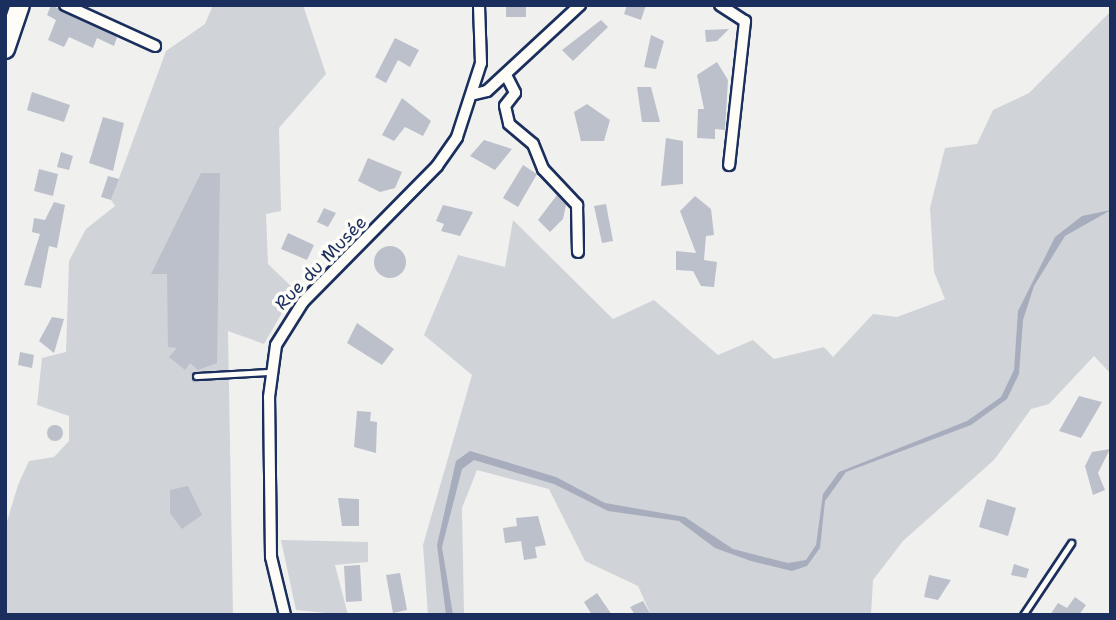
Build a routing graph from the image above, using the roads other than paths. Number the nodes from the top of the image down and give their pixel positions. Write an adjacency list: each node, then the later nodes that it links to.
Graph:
1 (20, 5): 7 (main road)
2 (65, 5): 6 (street)
3 (478, 5): 9 (street, Rue du Musée)
4 (580, 5): 8 (street)
5 (720, 5): 10 (street)
6 (155, 46)
7 (5, 49)
8 (506, 75): 9 (street); 11 (street)
9 (475, 94): 12 (street, Rue du Musée)
10 (729, 165)
11 (578, 252)
12 (270, 372): 13 (lane); 15 (street, Rue du Musée)
13 (196, 376)
14 (1071, 543): 16 (lane)
15 (285, 615)
16 (1023, 615)

